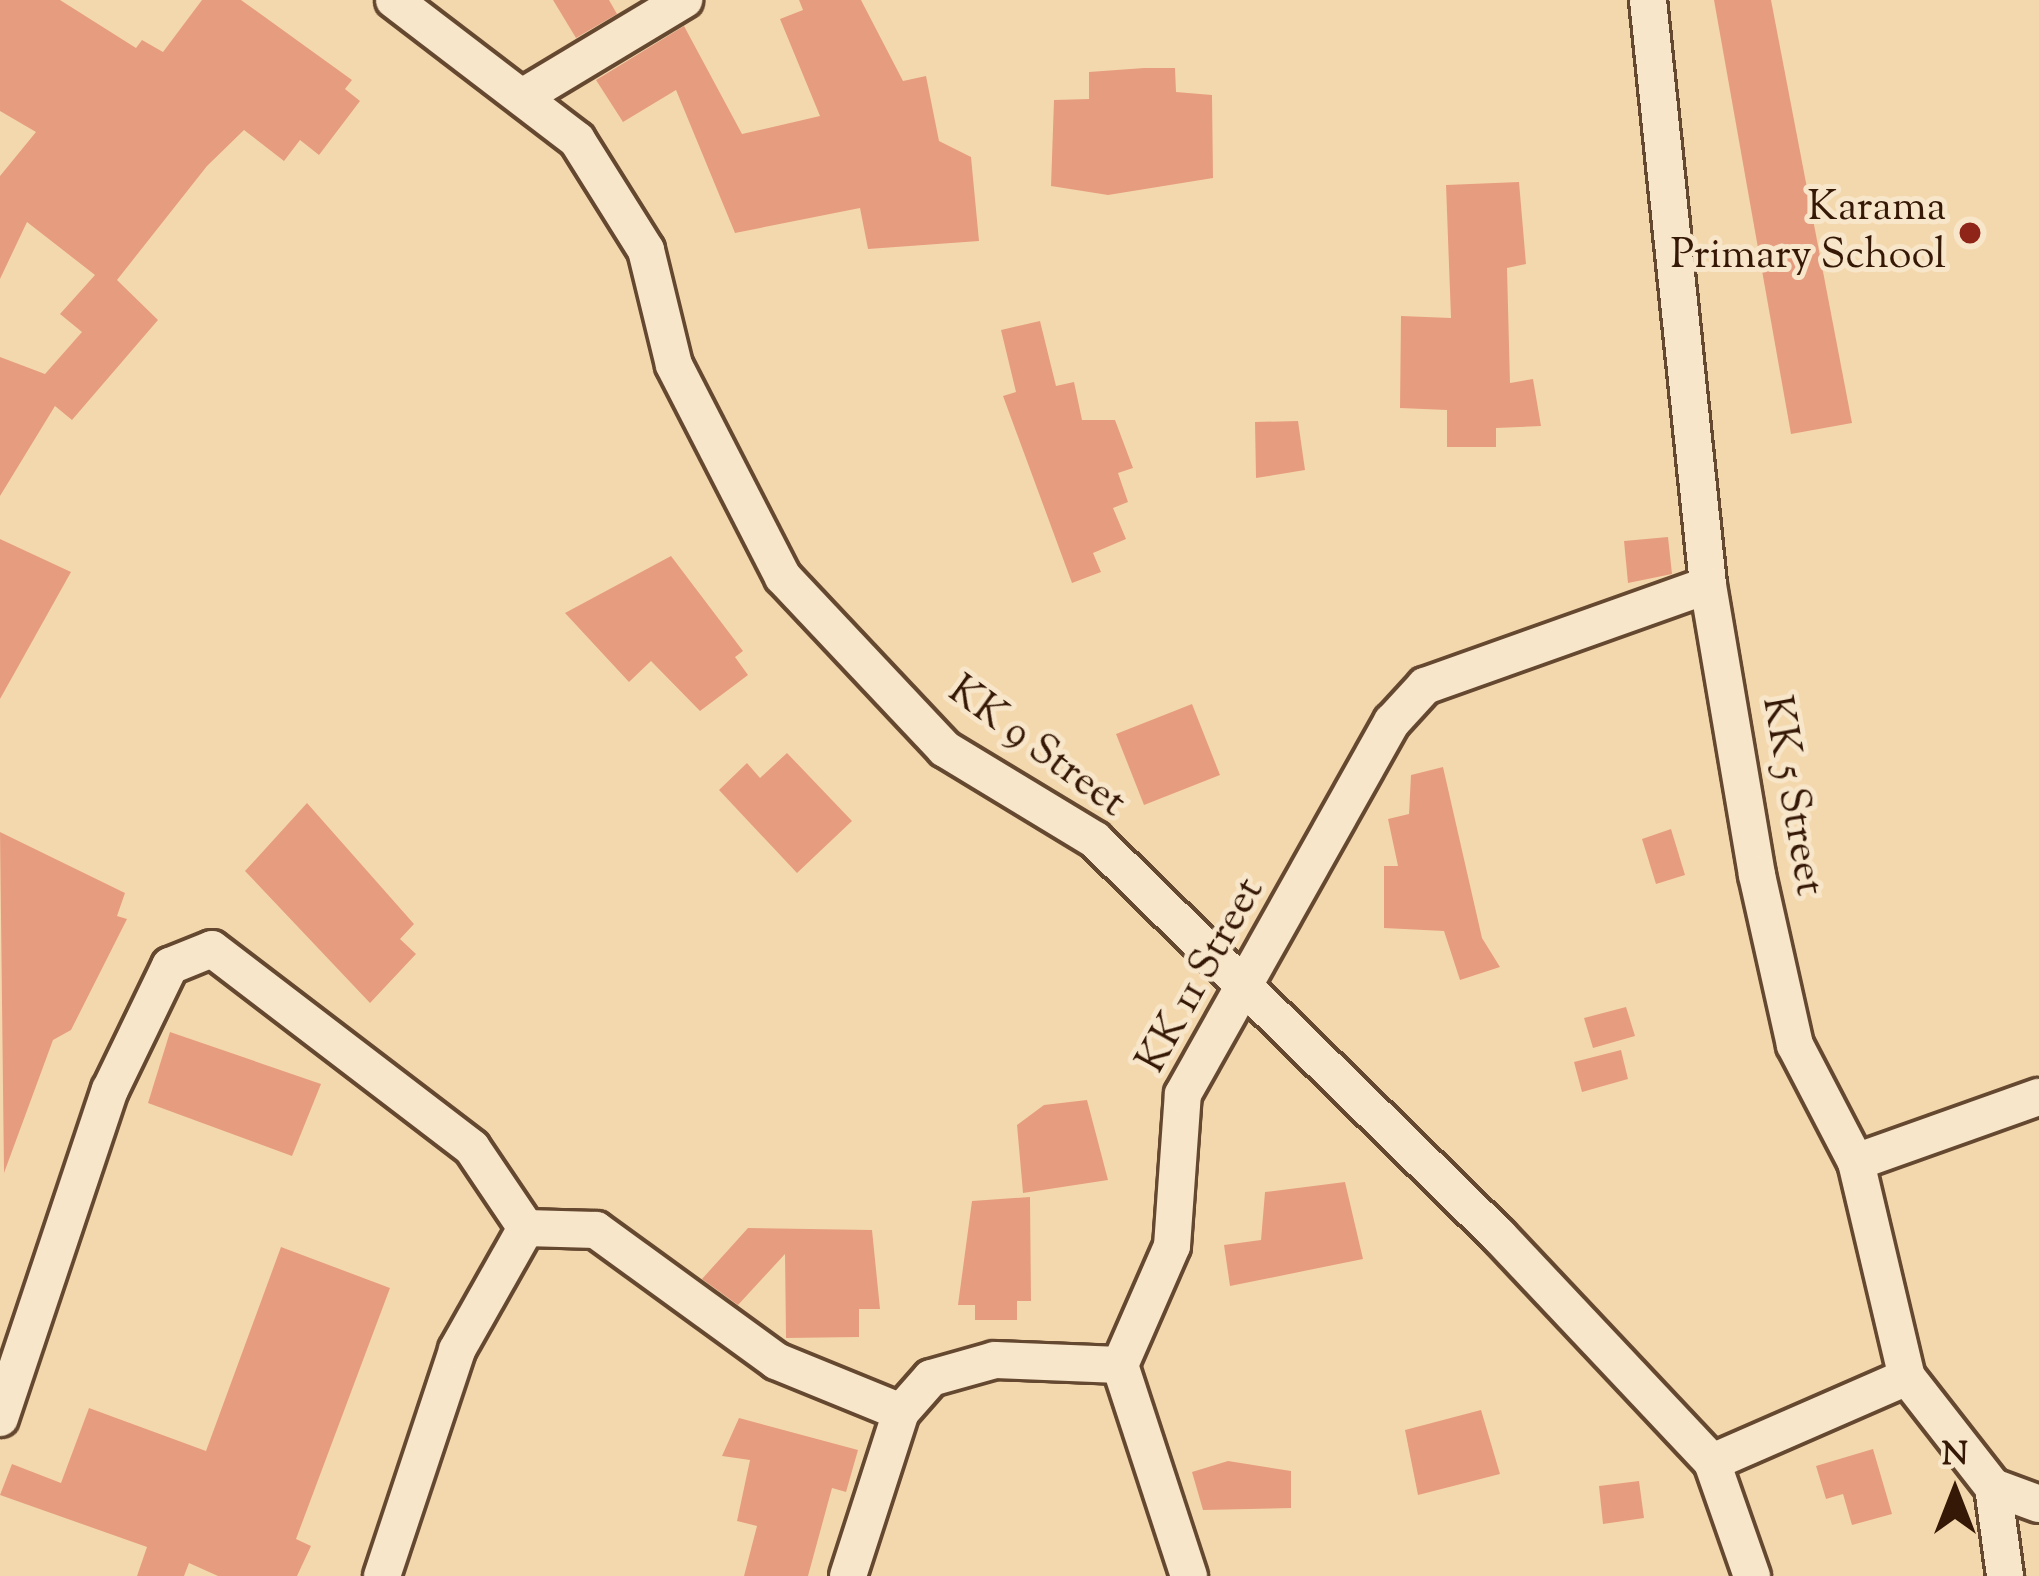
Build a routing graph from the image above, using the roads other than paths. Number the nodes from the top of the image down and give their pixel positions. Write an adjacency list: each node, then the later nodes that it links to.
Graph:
1 (394, 0): 4 (street, KK 9 Street)
2 (684, 0): 4 (street)
3 (1648, 0): 5 (street, KK 5 Street)
4 (524, 96): 6 (street, KK 9 Street)
5 (1708, 585): 6 (street, KK 11 Street); 8 (street, KK 5 Street)
6 (1244, 998): 10 (street, KK 11 Street); 14 (street, KK 9 Street)
7 (2039, 1097): 8 (street)
8 (1856, 1162): 11 (street, KK 5 Street)
9 (526, 1228): 12 (street); 13 (street); 17 (street)
10 (1120, 1365): 12 (street); 19 (street)
11 (1907, 1377): 14 (street); 15 (street)
12 (901, 1412): 18 (street)
13 (0, 1418)
14 (1712, 1462): 20 (street, KK 9 Street)
15 (1994, 1486): 16 (street); 21 (street)
16 (2039, 1504)
17 (382, 1576)
18 (848, 1576)
19 (1189, 1576)
20 (1752, 1576)
21 (2005, 1576)

